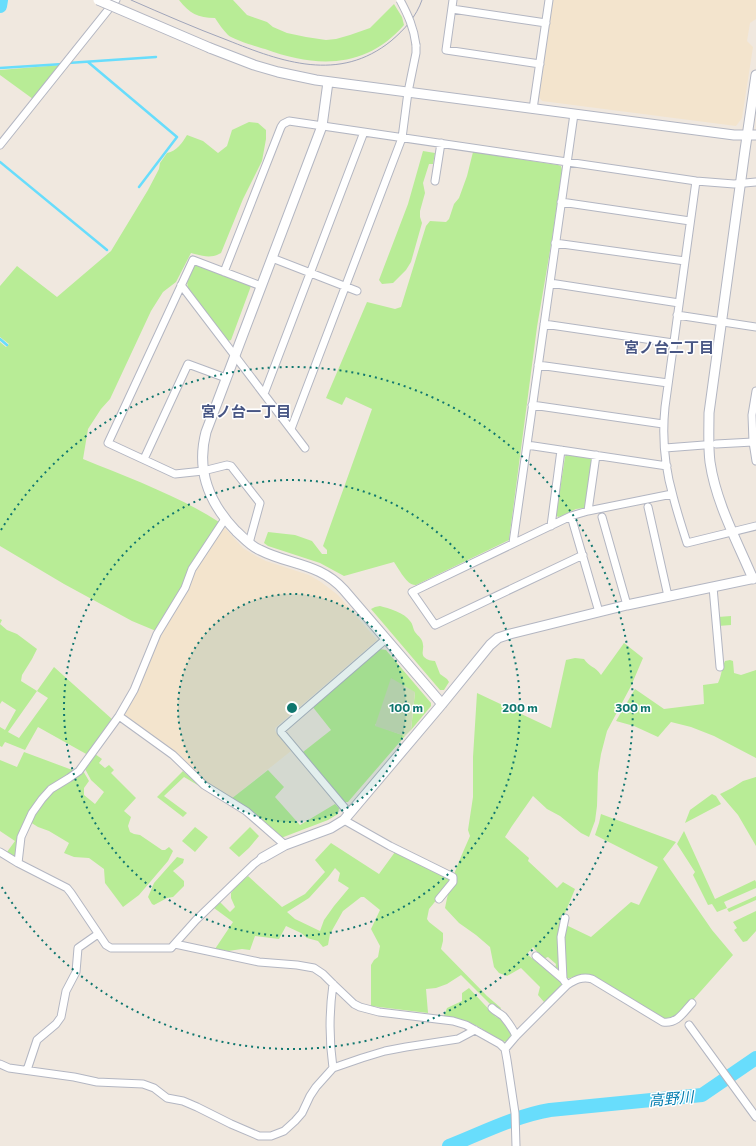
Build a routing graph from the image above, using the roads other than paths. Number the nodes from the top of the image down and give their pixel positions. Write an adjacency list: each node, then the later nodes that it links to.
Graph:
1 (98, 0): 10 (street, bridge)
2 (116, 0): 20 (street)
3 (400, 0): 12 (street, bridge)
4 (453, 0): 6 (street)
5 (549, 0): 7 (street)
6 (452, 8): 7 (street); 8 (street)
7 (546, 23): 8 (street)
8 (540, 64): 13 (street)
9 (756, 75): 11 (street)
10 (328, 82): 12 (street); 15 (street)
11 (755, 89): 17 (street)
12 (408, 92): 13 (street); 18 (street)
13 (533, 108): 14 (street)
14 (574, 114): 17 (street); 21 (street)
15 (322, 126): 16 (street); 29 (street); 31 (street)
16 (364, 132): 18 (street); 32 (street)
17 (751, 136): 25 (street)
18 (402, 138): 19 (street); 36 (street)
19 (441, 143): 21 (street); 22 (street)
20 (0, 145)
21 (567, 162): 23 (street); 26 (street)
22 (435, 181)
23 (696, 181): 25 (street); 27 (street)
24 (756, 182): 25 (street)
25 (740, 183): 40 (street)
26 (561, 202): 27 (street); 28 (street)
27 (690, 221): 30 (street)
28 (555, 243): 30 (street); 33 (street)
29 (272, 258): 32 (street); 35 (street)
30 (685, 261): 38 (street)
31 (224, 272): 34 (street); 35 (street)
32 (310, 273): 36 (street); 49 (street)
33 (550, 283): 38 (street); 41 (street)
34 (181, 286): 44 (street); 62 (street)
35 (261, 286): 44 (street)
36 (345, 287): 37 (street); 53 (street)
37 (357, 291)
38 (679, 303): 39 (street)
39 (677, 315): 40 (street); 43 (street)
40 (722, 321): 42 (street); 74 (street)
41 (544, 324): 43 (street); 45 (street)
42 (756, 327)
43 (673, 343): 47 (street)
44 (234, 355): 46 (street); 49 (street)
45 (538, 365): 47 (street); 50 (street)
46 (226, 378): 62 (street); 65 (street)
47 (668, 383): 52 (street)
48 (756, 391): 51 (street)
49 (264, 394): 53 (street)
50 (532, 405): 52 (street); 56 (street)
51 (754, 416): 54 (street)
52 (663, 424): 59 (street)
53 (291, 430): 58 (street)
54 (753, 442): 55 (street); 63 (street)
55 (716, 444)
56 (527, 445): 60 (street); 76 (street)
57 (704, 445): 59 (street)
58 (305, 448)
59 (665, 448): 64 (street)
60 (561, 450): 61 (street); 72 (street)
61 (596, 455): 64 (street); 68 (street)
62 (144, 459): 65 (street)
63 (756, 461)
64 (667, 466): 66 (street)
65 (203, 471): 71 (street); 75 (street)
66 (672, 494): 68 (street); 74 (street)
67 (648, 507): 80 (street)
68 (588, 511): 69 (street)
69 (571, 516): 72 (street); 77 (street)
70 (602, 517): 81 (street)
71 (225, 519): 75 (street); 86 (street)
72 (551, 526): 76 (street)
73 (756, 526): 74 (street)
74 (733, 532): 78 (street)
75 (249, 543): 83 (street)
76 (513, 543): 77 (street)
77 (583, 556): 82 (street)
78 (754, 578): 79 (street)
79 (713, 587): 80 (street); 84 (street)
80 (668, 596): 81 (street)
81 (627, 606): 82 (street)
82 (599, 612): 85 (street)
83 (386, 639): 85 (street); 87 (street)
84 (720, 666)
85 (442, 704): 87 (street)
86 (119, 716): 88 (street); 91 (street)
87 (346, 816): 88 (street); 92 (street)
88 (285, 845): 90 (street)
89 (0, 852): 91 (street)
90 (262, 858): 95 (street)
91 (18, 863): 94 (street)
92 (439, 899)
93 (565, 918): 97 (street)
94 (98, 934): 95 (street); 107 (street)
95 (175, 944): 98 (street)
96 (536, 956): 97 (street)
97 (565, 982): 99 (street); 103 (street)
98 (333, 984): 102 (street); 106 (street)
99 (692, 1004)
100 (492, 1008): 103 (street)
101 (688, 1025): 108 (street)
102 (475, 1030): 104 (street); 106 (street)
103 (516, 1036): 104 (street)
104 (505, 1049): 109 (street)
105 (0, 1064): 107 (street)
106 (333, 1068): 107 (street)
107 (27, 1070)
108 (756, 1117)
109 (516, 1146)

